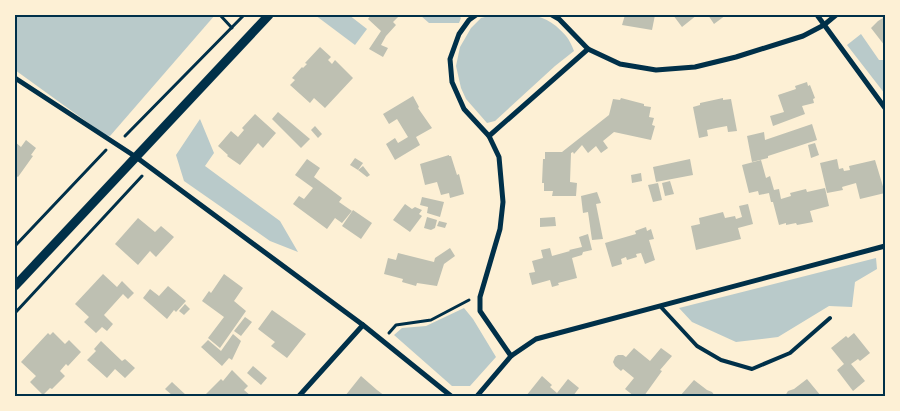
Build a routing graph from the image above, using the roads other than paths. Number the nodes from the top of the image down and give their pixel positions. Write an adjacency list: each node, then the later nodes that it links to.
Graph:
1 (269, 15): 11 (street)
2 (476, 15): 10 (street)
3 (552, 15): 7 (street)
4 (817, 15): 6 (street)
5 (836, 15): 6 (street)
6 (824, 25): 7 (street); 9 (street)
7 (588, 50): 10 (street)
8 (15, 78): 11 (street)
9 (885, 108)
10 (489, 136): 17 (street)
11 (136, 157): 13 (street); 16 (street)
12 (885, 246): 14 (street)
13 (15, 286)
14 (660, 306): 15 (lane); 17 (street)
15 (830, 318)
16 (363, 325): 18 (street); 19 (street)
17 (511, 356): 20 (street)
18 (298, 396)
19 (451, 396)
20 (477, 396)

